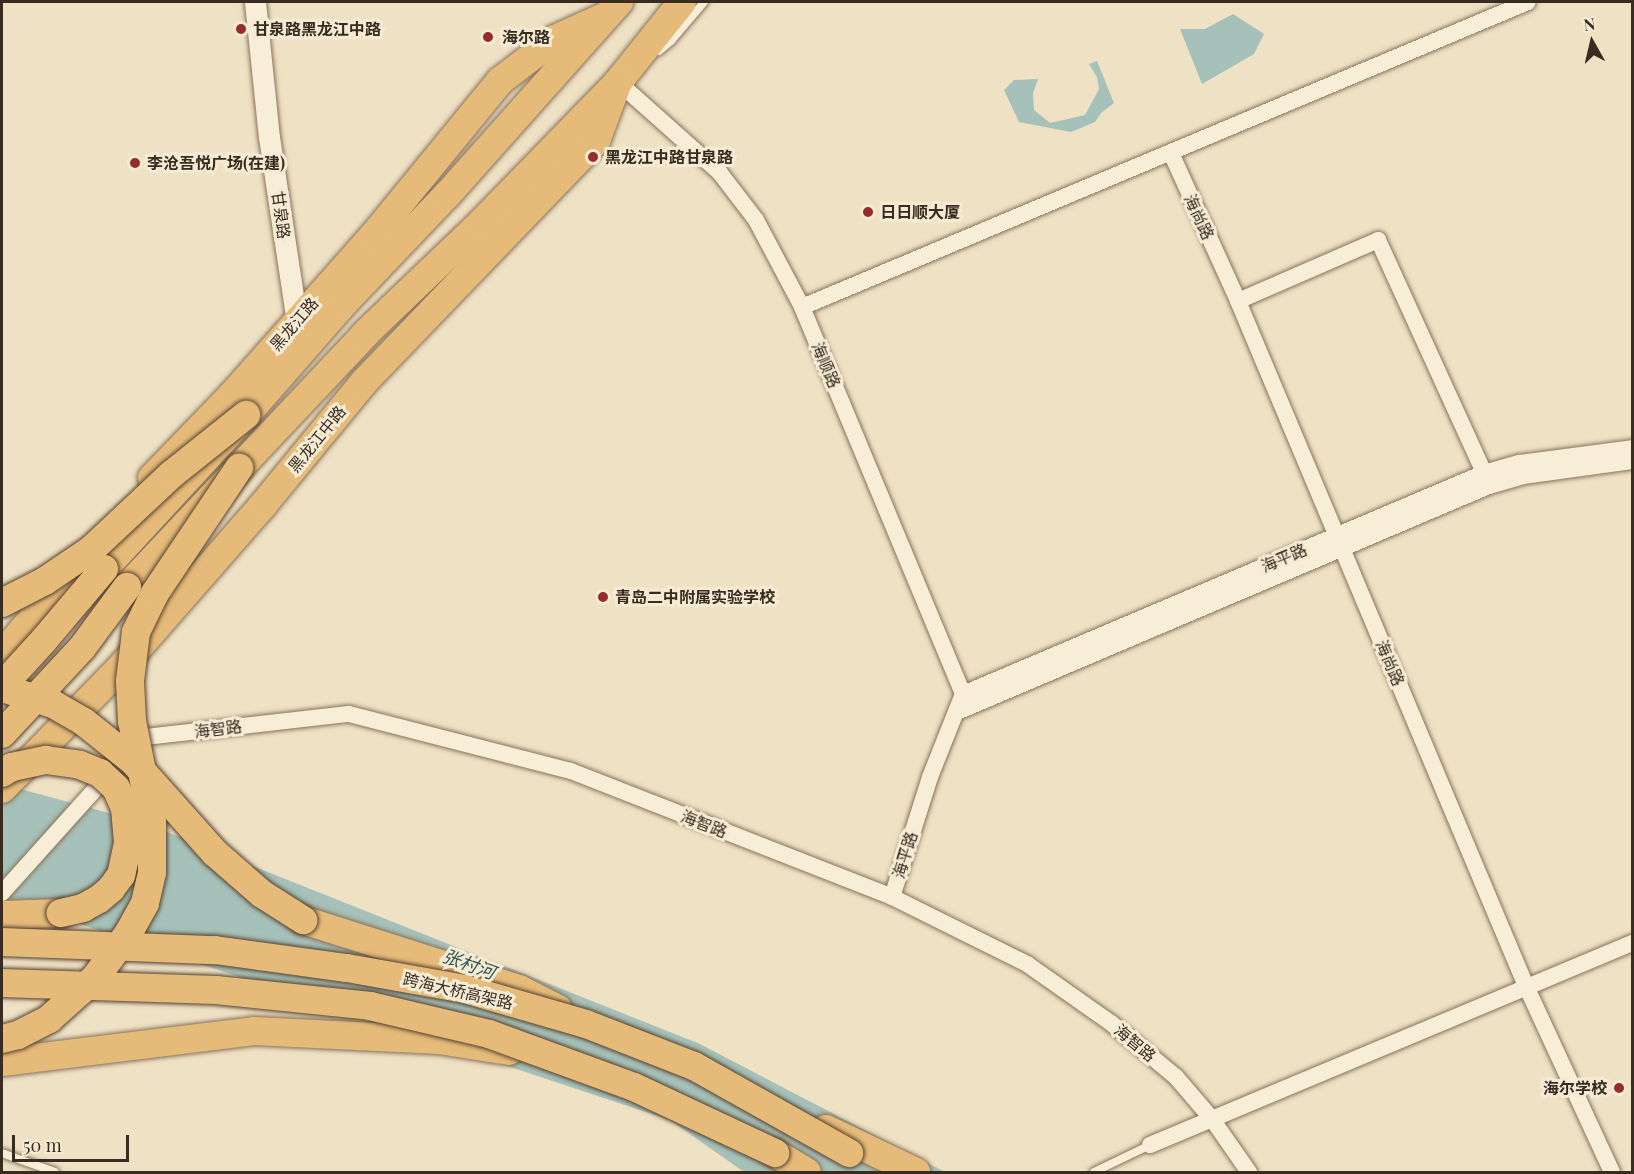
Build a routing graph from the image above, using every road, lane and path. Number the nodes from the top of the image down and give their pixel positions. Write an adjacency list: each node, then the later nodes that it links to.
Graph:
1 (255, 2): 10 (street, 甘泉路)
2 (682, 2): 6 (highway, 黑龙江中路)
3 (704, 2): 6 (lane)
4 (1528, 2): 7 (street)
5 (611, 9): 10 (highway, 黑龙江路); 11 (highway)
6 (618, 82): 9 (street, 海顺路); 14 (highway, 黑龙江中路); 23 (highway, 黑龙江中路)
7 (1171, 153): 8 (street, 海尚路); 9 (street)
8 (1238, 301): 15 (street); 16 (street, 海尚路)
9 (801, 307): 21 (street, 海顺路)
10 (297, 322): 18 (highway, 黑龙江路)
11 (246, 415): 17 (highway, bridge); 20 (highway, bridge)
12 (1632, 448): 15 (street, 海平路)
13 (1632, 461): 16 (street, 海平路)
14 (239, 468): 24 (highway, 黑龙江中路, bridge); 36 (highway, bridge)
15 (1484, 473): 16 (street, 海平路)
16 (1339, 542): 21 (street, 海平路); 22 (street, 海平路); 34 (street, 海尚路)
17 (2, 603)
18 (2, 655)
19 (2, 676): 23 (street)
20 (2, 687): 35 (highway, bridge)
21 (963, 694): 22 (street, 海平路)
22 (957, 712): 29 (street, 海平路)
23 (64, 725): 25 (street, 海智路); 27 (highway, 黑龙江中路, bridge)
24 (2, 734)
25 (142, 738): 28 (street); 29 (street, 海智路)
26 (2, 773): 30 (highway, bridge)
27 (2, 789)
28 (2, 893)
29 (892, 897): 40 (street, 海智路)
30 (2, 915)
31 (2, 942): 35 (highway, 跨海大桥高架路, bridge)
32 (1632, 943): 34 (street)
33 (2, 983): 38 (highway, bridge)
34 (1526, 986): 40 (street); 51 (street, 海尚路)
35 (586, 1024): 39 (highway, 跨海大桥高架路, bridge)
36 (2, 1039)
37 (2, 1062): 38 (highway, bridge)
38 (578, 1066): 43 (highway, bridge)
39 (694, 1066): 47 (highway, 跨海大桥高架路, bridge); 48 (highway, bridge)
40 (1212, 1119): 41 (street); 50 (street, 海智路)
41 (1150, 1145): 49 (lane)
42 (2, 1153): 44 (lane)
43 (775, 1153): 45 (highway); 46 (highway)
44 (55, 1173)
45 (796, 1173)
46 (807, 1173)
47 (877, 1173)
48 (916, 1173)
49 (1094, 1173)
50 (1249, 1173)
51 (1612, 1173)

